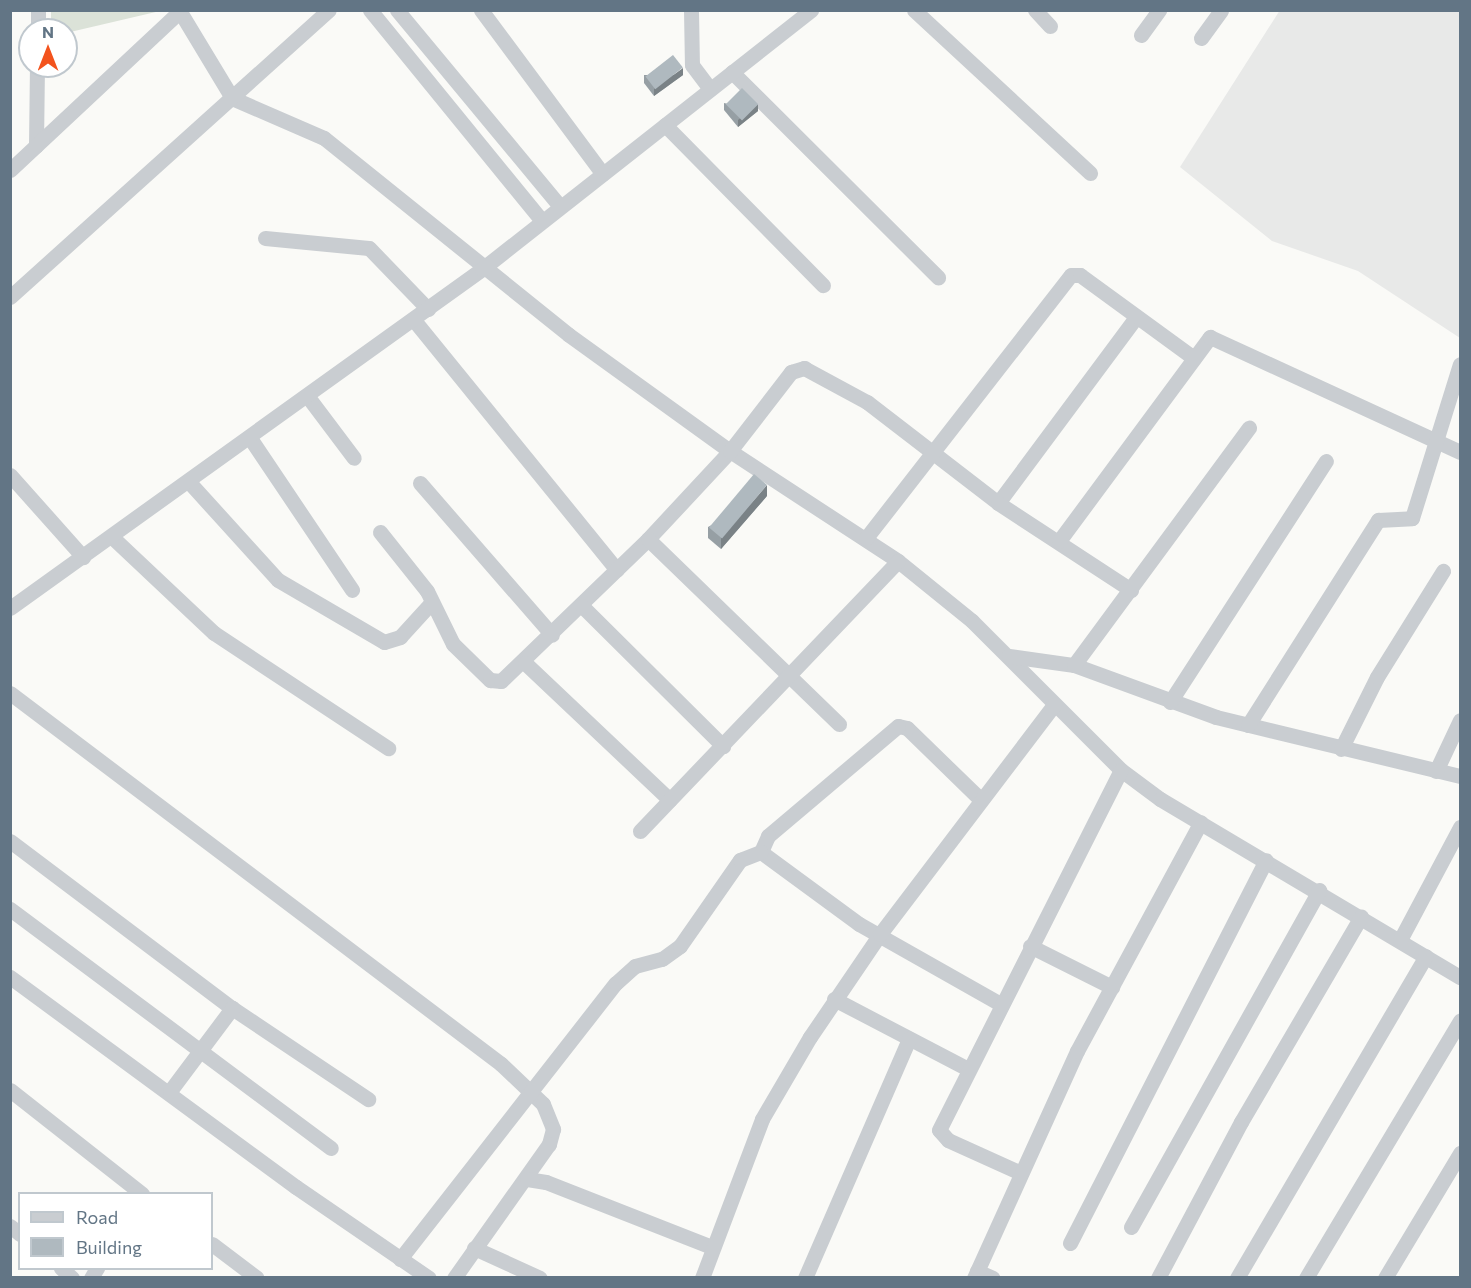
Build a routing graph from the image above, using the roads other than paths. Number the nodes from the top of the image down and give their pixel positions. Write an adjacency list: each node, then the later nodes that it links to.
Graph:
1 (330, 10): 18 (street)
2 (370, 10): 25 (street)
3 (397, 10): 24 (street)
4 (481, 10): 23 (street)
5 (691, 10): 17 (street)
6 (811, 10): 15 (street)
7 (914, 10): 22 (street)
8 (1035, 10): 12 (street)
9 (1159, 10): 13 (street)
10 (1221, 10): 14 (street)
11 (179, 11): 18 (street); 20 (street)
12 (1050, 26)
13 (1141, 35)
14 (1201, 38)
15 (732, 72): 17 (street); 28 (street)
16 (38, 78): 20 (street)
17 (710, 89): 19 (street)
18 (231, 98): 27 (street); 30 (street)
19 (665, 125): 23 (street); 29 (street)
20 (36, 146): 21 (street)
21 (10, 170)
22 (1090, 173)
23 (603, 174): 24 (street)
24 (560, 206): 25 (street)
25 (542, 221): 27 (street)
26 (266, 238): 31 (street)
27 (482, 269): 31 (street); 40 (street)
28 (938, 277)
29 (823, 285)
30 (10, 297)
31 (428, 309): 33 (street)
32 (1136, 317): 34 (street); 42 (street); 48 (street)
33 (413, 320): 36 (street); 56 (street)
34 (1194, 358): 39 (street); 53 (street)
35 (1461, 364): 39 (street)
36 (308, 397): 38 (street); 43 (street)
37 (1249, 428): 59 (street)
38 (250, 438): 45 (street); 58 (street)
39 (1435, 441): 41 (street); 73 (street)
40 (730, 451): 42 (street); 51 (street); 52 (street)
41 (1461, 452)
42 (930, 454): 48 (street); 51 (street)
43 (354, 458)
44 (1326, 461): 69 (street)
45 (189, 482): 50 (street); 60 (street)
46 (420, 483): 63 (street)
47 (14, 485): 54 (street)
48 (998, 503): 53 (street)
49 (380, 532): 60 (street)
50 (112, 537): 54 (street); 75 (street)
51 (866, 538): 55 (street)
52 (648, 539): 56 (street); 67 (street)
53 (1059, 541): 59 (street)
54 (83, 557): 62 (street)
55 (898, 561): 64 (street); 67 (street)
56 (617, 570): 61 (street)
57 (1443, 571): 76 (street)
58 (352, 590)
59 (1131, 590): 66 (street)
60 (432, 602): 65 (street)
61 (582, 606): 63 (street); 74 (street)
62 (10, 608)
63 (552, 635): 65 (street)
64 (1009, 657): 66 (street); 70 (street)
65 (525, 663): 81 (street)
66 (1074, 665): 69 (street)
67 (790, 673): 72 (street); 74 (street)
68 (10, 693): 107 (street)
69 (1170, 702): 73 (street)
70 (1054, 705): 77 (street); 80 (street)
71 (1460, 721): 78 (street)
72 (839, 724)
73 (1248, 725): 76 (street)
74 (723, 746): 81 (street)
75 (388, 748)
76 (1341, 749): 78 (street)
77 (1121, 770): 82 (street); 93 (street)
78 (1436, 771): 79 (street)
79 (1461, 776)
80 (980, 799): 86 (street); 91 (street)
81 (670, 800): 84 (street)
82 (1201, 822): 87 (street); 97 (street)
83 (1461, 827): 92 (street)
84 (640, 831)
85 (10, 841): 100 (street)
86 (762, 852): 91 (street); 107 (street)
87 (1266, 860): 88 (street); 115 (street)
88 (1319, 890): 90 (street); 114 (street)
89 (10, 909): 103 (street)
90 (1361, 916): 92 (street); 128 (street)
91 (880, 934): 98 (street); 99 (street)
92 (1400, 940): 94 (street)
93 (1030, 946): 97 (street); 99 (street)
94 (1426, 956): 95 (street); 129 (street)
95 (1461, 976)
96 (10, 977): 106 (street)
97 (1112, 987): 111 (street)
98 (834, 999): 102 (street); 117 (street)
99 (1002, 1005): 104 (street)
100 (232, 1008): 103 (street); 108 (street)
101 (1461, 1021): 130 (street)
102 (909, 1039): 104 (street); 126 (street)
103 (200, 1052): 106 (street); 109 (street)
104 (968, 1069): 111 (street)
105 (10, 1090): 113 (street)
106 (170, 1091): 119 (street)
107 (534, 1093): 112 (street); 119 (street)
108 (368, 1099)
109 (331, 1148)
110 (1461, 1153): 131 (street)
111 (1021, 1173): 120 (street)
112 (527, 1179): 117 (street); 118 (street)
113 (139, 1192)
114 (1131, 1227)
115 (1070, 1243)
116 (213, 1245): 121 (street)
117 (712, 1247): 125 (street)
118 (474, 1248): 123 (street); 124 (street)
119 (400, 1258): 122 (street)
120 (976, 1274): 127 (street)
121 (257, 1278)
122 (429, 1278)
123 (454, 1278)
124 (540, 1278)
125 (702, 1278)
126 (805, 1278)
127 (993, 1278)
128 (1158, 1278)
129 (1237, 1278)
130 (1306, 1278)
131 (1385, 1278)

